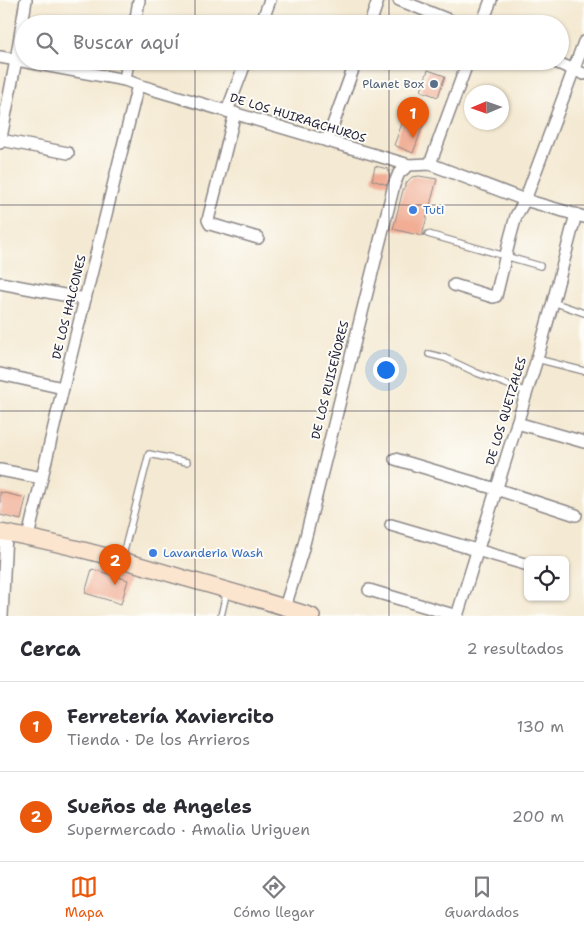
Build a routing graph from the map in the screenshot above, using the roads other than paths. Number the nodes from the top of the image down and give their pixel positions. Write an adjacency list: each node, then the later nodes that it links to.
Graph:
1 (26, 0): 7 (street)
2 (139, 0): 8 (street)
3 (270, 0): 9 (street)
4 (378, 0): 10 (street)
5 (399, 0): 11 (street)
6 (491, 0): 12 (street)
7 (24, 15)
8 (136, 15)
9 (264, 15)
10 (373, 15)
11 (436, 15)
12 (485, 15)
13 (584, 42): 22 (street)
14 (0, 57): 15 (street, DE LOS HUIRAGCHUROS)
15 (15, 60)
16 (15, 65): 27 (street)
17 (70, 70): 23 (street, DE LOS HUIRAGCHUROS)
18 (126, 70): 23 (street)
19 (243, 70): 25 (street)
20 (353, 70): 26 (street)
21 (465, 70): 29 (street)
22 (579, 72): 31 (street)
23 (124, 80): 24 (street, DE LOS HUIRAGCHUROS)
24 (138, 85): 25 (street, DE LOS HUIRAGCHUROS); 39 (street, DE LOS HALCONES)
25 (231, 112): 26 (street, DE LOS HUIRAGCHUROS); 34 (street)
26 (327, 141): 30 (street, DE LOS HUIRAGCHUROS)
27 (0, 142): 28 (street)
28 (68, 153)
29 (430, 164): 30 (street, DE LOS HUIRAGCHUROS); 31 (street, DE LOS HUIRAGCHUROS)
30 (409, 165): 64 (street, DE LOS RUISEÑORES)
31 (525, 200): 32 (street, DE LOS HUIRAGCHUROS); 35 (street)
32 (580, 215): 40 (street, DE LOS QUETZALES)
33 (428, 234): 35 (lane)
34 (258, 238)
35 (505, 256): 36 (lane); 38 (street)
36 (540, 266)
37 (0, 283): 39 (street)
38 (454, 285)
39 (85, 299): 46 (street, DE LOS HALCONES)
40 (554, 302): 41 (lane); 43 (street, DE LOS QUETZALES)
41 (584, 313)
42 (429, 354): 47 (lane)
43 (537, 359): 44 (lane); 47 (street, DE LOS QUETZALES)
44 (584, 371)
45 (0, 374): 46 (street)
46 (63, 388): 53 (street, DE LOS HALCONES)
47 (527, 392): 48 (street, DE LOS QUETZALES)
48 (517, 423): 49 (street); 54 (street, DE LOS QUETZALES)
49 (584, 442)
50 (395, 459): 54 (street)
51 (187, 462): 60 (lane)
52 (0, 470): 53 (street)
53 (42, 478): 58 (street, DE LOS HALCONES)
54 (496, 489): 55 (street); 59 (street, DE LOS QUETZALES)
55 (576, 514)
56 (391, 525): 59 (street)
57 (3, 532): 58 (street); 65 (street)
58 (28, 537): 60 (street)
59 (476, 550): 61 (street); 68 (street, DE LOS QUETZALES)
60 (122, 560): 62 (street)
61 (524, 564)
62 (227, 590): 64 (street); 66 (lane)
63 (369, 590): 68 (street)
64 (283, 609): 67 (street)
65 (2, 616)
66 (221, 616)
67 (312, 616)
68 (457, 616)

